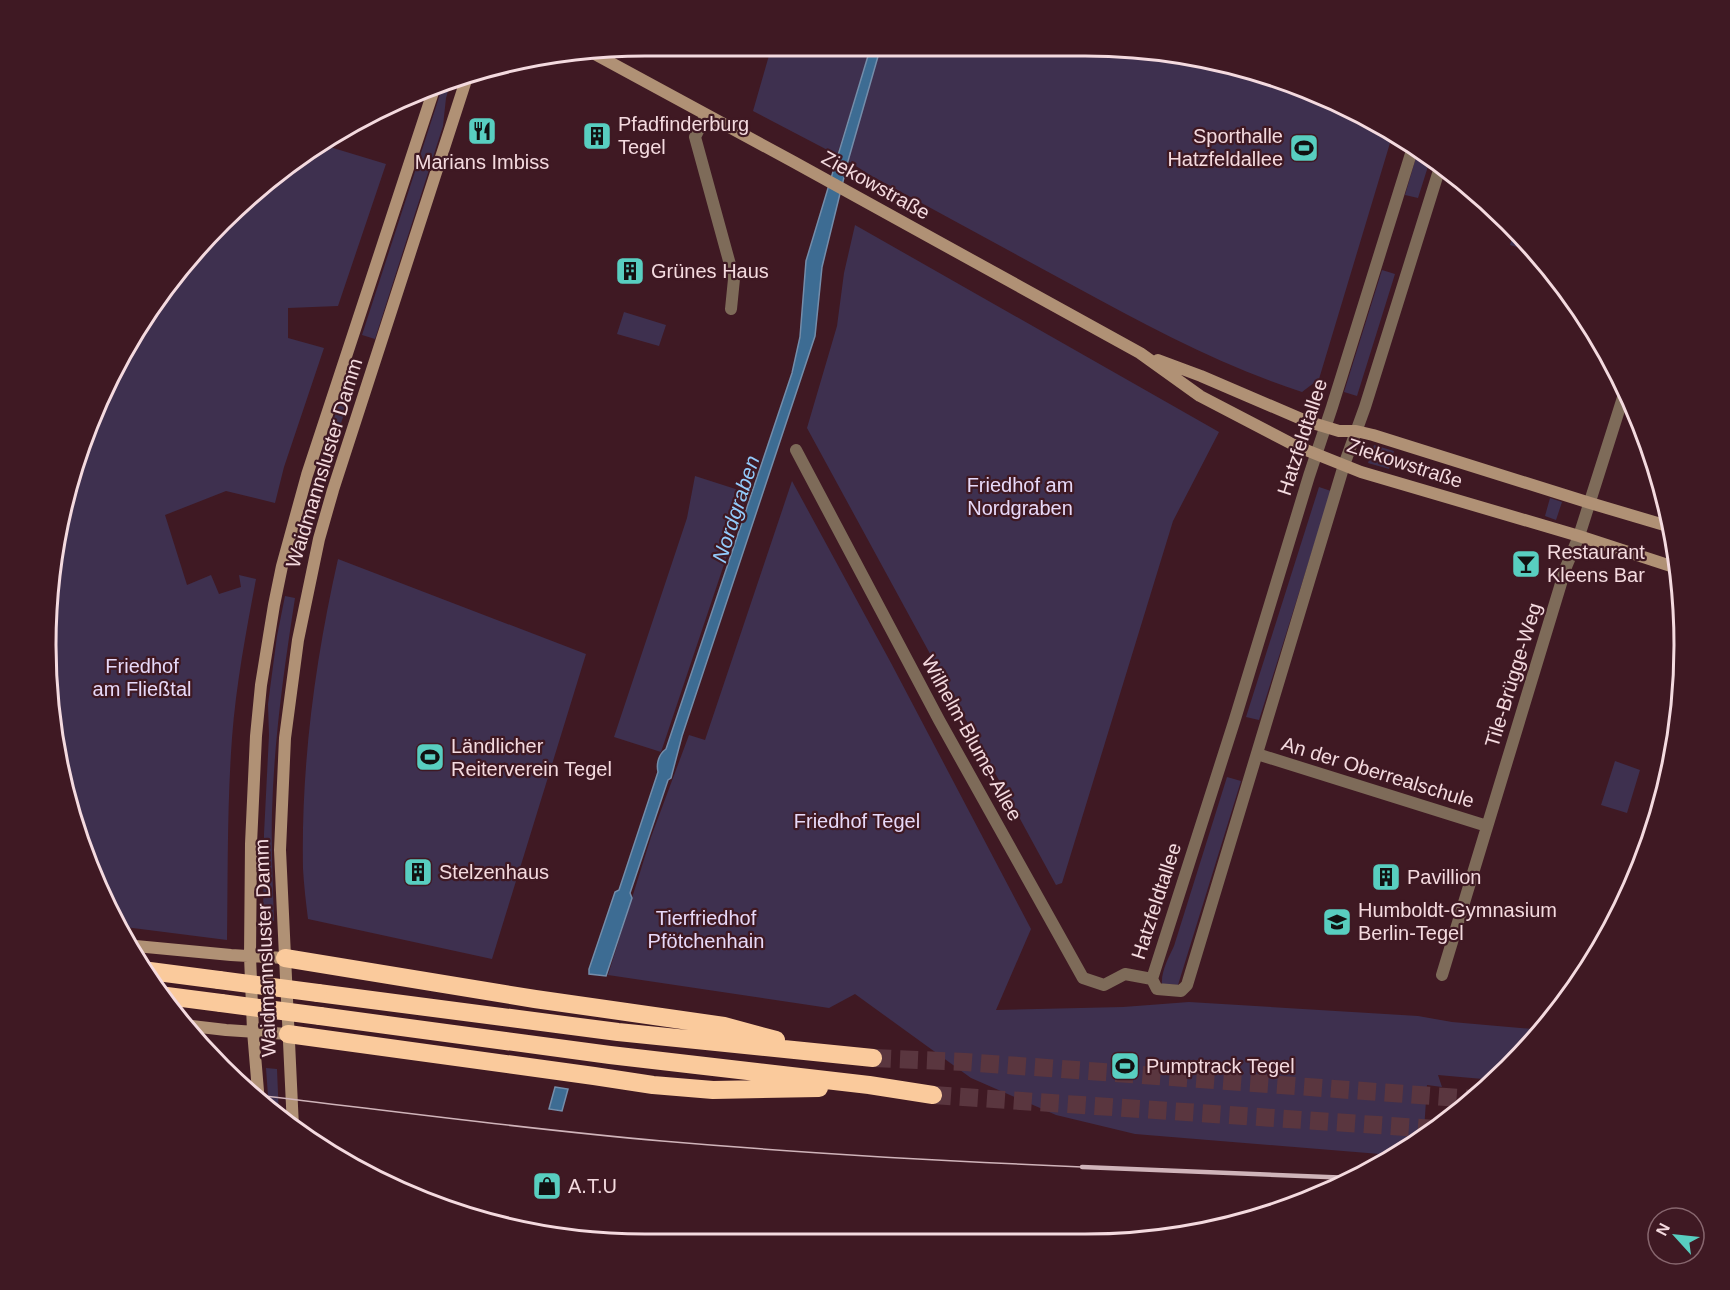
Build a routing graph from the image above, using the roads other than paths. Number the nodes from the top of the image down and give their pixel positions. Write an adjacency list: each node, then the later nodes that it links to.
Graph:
1 (601, 58): 4 (main road, Ziekowstraße)
2 (465, 84): 23 (main road, Waidmannsluster Damm)
3 (432, 95): 22 (main road, Waidmannsluster Damm)
4 (706, 115): 7 (street); 8 (main road, Ziekowstraße)
5 (1411, 154): 10 (street, Hatzfeldtallee)
6 (1438, 173): 11 (street, Hatzfeldtallee)
7 (731, 309)
8 (1140, 353): 10 (main road, Ziekowstraße); 13 (main road, Ziekowstraße)
9 (1622, 401): 15 (street, Tile-Brügge-Weg)
10 (1326, 427): 11 (main road, Ziekowstraße); 13 (street, Hatzfeldtallee)
11 (1356, 431): 14 (street, Hatzfeldtallee); 15 (main road, Ziekowstraße)
12 (796, 450): 26 (street, Wilhelm-Blume-Allee)
13 (1317, 454): 14 (main road, Ziekowstraße); 26 (street, Hatzfeldtallee)
14 (1344, 465): 17 (main road, Ziekowstraße); 19 (street, Hatzfeldtallee)
15 (1590, 503): 16 (main road, Ziekowstraße); 17 (street, Tile-Brügge-Weg)
16 (1661, 523)
17 (1579, 536): 18 (main road, Ziekowstraße); 20 (street, Tile-Brügge-Weg)
18 (1669, 565)
19 (1257, 754): 20 (street, An der Oberrealschule); 26 (street, Hatzfeldtallee)
20 (1487, 826): 25 (street, Tile-Brügge-Weg)
21 (138, 946): 22 (main road)
22 (250, 956): 23 (main road); 29 (main road, Waidmannsluster Damm)
23 (285, 958): 30 (main road, Waidmannsluster Damm); 31 (highway)
24 (154, 972): 31 (highway, bridge)
25 (1442, 975)
26 (1152, 979)
27 (172, 997): 33 (highway, bridge)
28 (196, 1026): 29 (main road)
29 (253, 1031): 30 (main road); 34 (main road, Waidmannsluster Damm)
30 (288, 1034): 33 (highway); 36 (main road, Waidmannsluster Damm)
31 (830, 1054): 32 (highway)
32 (873, 1058)
33 (869, 1085): 35 (highway)
34 (258, 1090)
35 (933, 1095)
36 (292, 1118)

